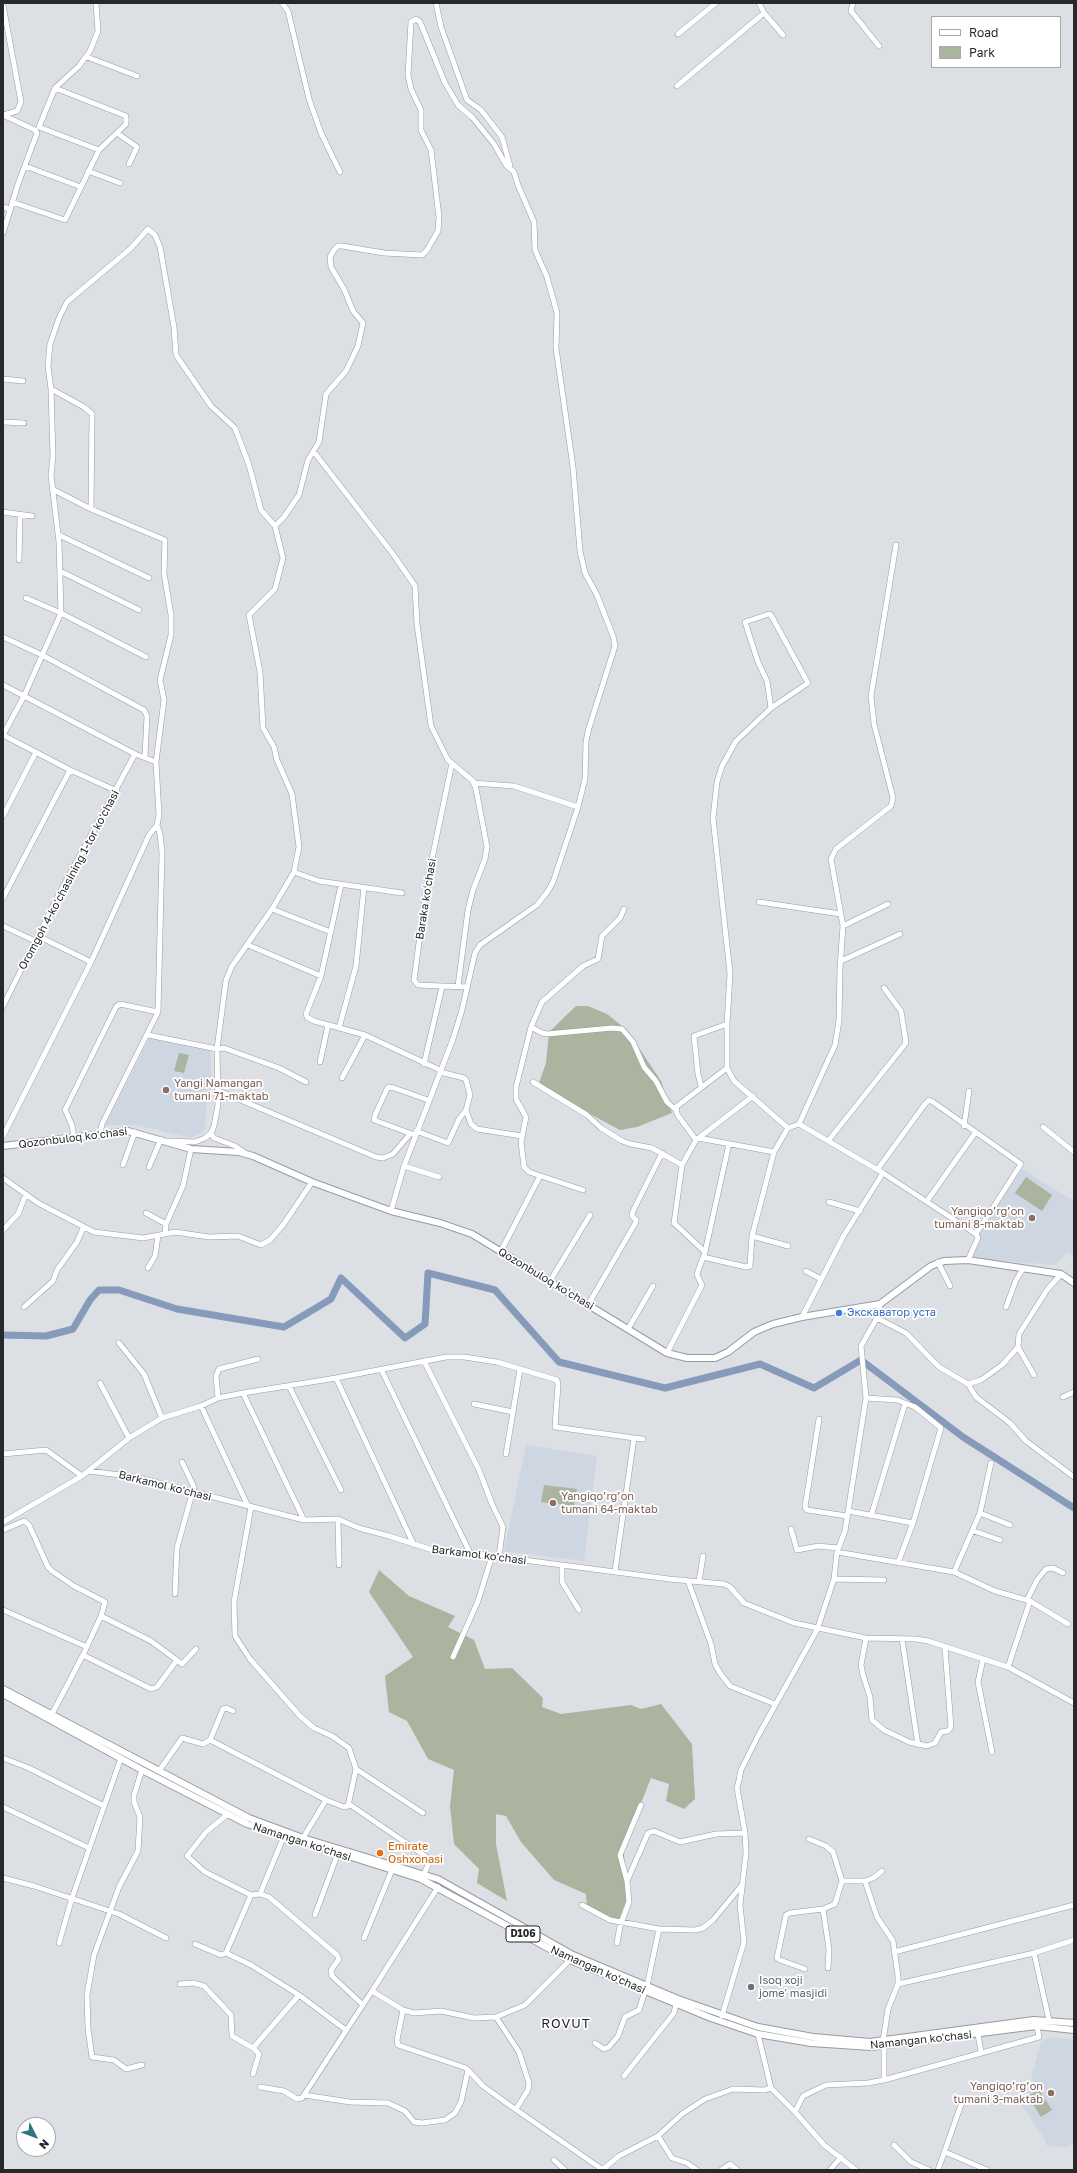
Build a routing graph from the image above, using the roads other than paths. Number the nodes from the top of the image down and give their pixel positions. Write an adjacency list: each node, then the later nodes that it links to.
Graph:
1 (96, 3): 13 (street)
2 (282, 3): 26 (street)
3 (436, 3): 24 (street)
4 (716, 3): 10 (street)
5 (759, 3): 8 (street)
6 (853, 3): 12 (street)
7 (3, 5): 9 (street)
8 (764, 13): 11 (street); 15 (street)
9 (5, 30): 17 (street)
10 (678, 34)
11 (783, 35)
12 (879, 46)
13 (87, 57): 14 (street); 16 (street)
14 (137, 76)
15 (676, 86)
16 (55, 88): 18 (street); 20 (street)
17 (3, 115): 19 (street)
18 (39, 127): 19 (street); 21 (street)
19 (37, 133): 23 (street)
20 (117, 133): 21 (street); 22 (street)
21 (99, 150): 25 (street)
22 (129, 164)
23 (25, 166): 28 (street); 29 (street)
24 (510, 166): 38 (street); 68 (street)
25 (88, 171): 27 (street); 28 (street)
26 (340, 172)
27 (120, 183)
28 (81, 187): 29 (street)
29 (12, 202): 31 (street)
30 (3, 207): 31 (street)
31 (10, 209): 32 (street)
32 (3, 233)
33 (3, 379): 34 (street)
34 (23, 381)
35 (52, 389): 39 (street); 40 (street); 44 (street)
36 (3, 422): 37 (street)
37 (24, 423)
38 (314, 452): 44 (street); 64 (street)
39 (52, 489): 40 (street); 45 (street)
40 (92, 509): 63 (street)
41 (3, 512): 42 (street)
42 (20, 515): 43 (street); 47 (street)
43 (32, 516)
44 (275, 526): 71 (street)
45 (58, 535): 48 (street); 49 (street)
46 (896, 545): 80 (street)
47 (19, 560)
48 (60, 571): 51 (street); 52 (street)
49 (149, 578)
50 (26, 598): 52 (street)
51 (139, 610)
52 (61, 613): 54 (street); 55 (street)
53 (3, 637): 54 (street)
54 (42, 655): 57 (street); 62 (street)
55 (146, 657)
56 (3, 685): 57 (street)
57 (24, 696): 59 (street); 61 (street)
58 (771, 708): 58 (street); 96 (street)
59 (3, 735): 60 (street)
60 (36, 752): 65 (street); 69 (street)
61 (136, 754): 62 (street); 67 (street, Oromgoh 4-koʻchasining 1-tor koʻchasi)
62 (145, 756): 63 (street)
63 (156, 762): 70 (street)
64 (452, 763): 66 (street); 91 (street, Baraka koʻchasi)
65 (70, 770): 67 (street); 75 (street)
66 (473, 783): 68 (street); 90 (street)
67 (117, 790): 85 (street, Oromgoh 4-koʻchasining 1-tor koʻchasi)
68 (578, 807): 92 (street)
69 (3, 816)
70 (157, 825): 88 (street); 95 (street)
71 (294, 872): 72 (street); 78 (street)
72 (341, 885): 73 (street); 83 (street)
73 (364, 887): 74 (street); 99 (street)
74 (402, 893)
75 (3, 898)
76 (759, 902): 80 (street)
77 (888, 904): 82 (street)
78 (272, 909): 83 (street); 86 (street)
79 (624, 909): 98 (street)
80 (840, 914): 82 (street)
81 (3, 926): 85 (street)
82 (844, 926): 87 (street)
83 (331, 932): 89 (street)
84 (900, 934): 87 (street)
85 (37, 939): 88 (street); 94 (street, Oromgoh 4-koʻchasining 1-tor koʻchasi)
86 (248, 945): 89 (street); 102 (street)
87 (841, 961): 117 (street)
88 (91, 962): 126 (street)
89 (321, 976): 97 (street)
90 (458, 986): 91 (street, Baraka koʻchasi); 92 (street, Baraka koʻchasi)
91 (442, 987): 104 (street)
92 (467, 987): 106 (street)
93 (884, 988): 131 (street)
94 (3, 1006)
95 (158, 1012): 100 (street); 128 (street)
96 (727, 1024): 105 (street); 110 (street)
97 (328, 1026): 99 (street); 103 (street)
98 (531, 1027): 116 (street); 127 (street)
99 (339, 1028): 101 (street)
100 (148, 1035): 102 (street); 125 (street)
101 (365, 1035): 104 (street); 107 (street)
102 (217, 1049): 108 (street); 111 (street)
103 (320, 1062)
104 (424, 1064): 106 (street)
105 (727, 1068): 110 (street); 113 (street)
106 (440, 1071): 114 (street); 115 (street)
107 (342, 1078)
108 (306, 1082)
109 (533, 1082): 137 (street)
110 (702, 1086): 116 (street)
111 (219, 1091): 122 (street); 123 (street)
112 (969, 1091): 118 (street)
113 (753, 1096): 120 (street); 129 (street)
114 (428, 1100): 123 (street); 123 (street)
115 (466, 1110): 123 (street); 127 (street)
116 (676, 1110): 129 (street)
117 (799, 1124): 120 (street); 131 (street)
118 (964, 1126): 124 (street); 143 (street)
119 (1043, 1127): 136 (street)
120 (788, 1128): 135 (street)
121 (135, 1132): 125 (main road, Qozonbuloq koʻchasi); 130 (main road, Qozonbuloq koʻchasi); 139 (street)
122 (211, 1133): 130 (street); 138 (street)
123 (414, 1133): 141 (street)
124 (975, 1133): 152 (street); 161 (street)
125 (100, 1134): 128 (main road, Qozonbuloq koʻchasi)
126 (3, 1136)
127 (522, 1136): 145 (street)
128 (74, 1138): 133 (main road, Qozonbuloq koʻchasi)
129 (697, 1139): 132 (street); 140 (street)
130 (164, 1140): 134 (main road, Qozonbuloq koʻchasi); 142 (street)
131 (828, 1141): 143 (street)
132 (729, 1144): 135 (street); 166 (street)
133 (3, 1146)
134 (191, 1149): 138 (main road, Qozonbuloq koʻchasi); 157 (street)
135 (774, 1152): 163 (street)
136 (1074, 1152)
137 (662, 1153): 140 (street); 179 (street)
138 (246, 1154): 148 (main road, Qozonbuloq koʻchasi)
139 (123, 1165)
140 (682, 1165): 166 (street)
141 (404, 1166): 146 (street); 153 (street)
142 (148, 1167)
143 (877, 1170): 144 (street)
144 (883, 1173): 152 (street); 154 (street)
145 (540, 1176): 149 (street); 165 (street)
146 (438, 1177)
147 (3, 1178): 150 (street)
148 (312, 1182): 153 (main road, Qozonbuloq koʻchasi); 160 (street)
149 (583, 1190)
150 (26, 1194): 158 (street); 159 (street)
151 (829, 1202): 154 (street)
152 (927, 1202): 161 (street)
153 (391, 1211): 165 (main road, Qozonbuloq koʻchasi)
154 (860, 1212): 173 (street)
155 (146, 1213): 157 (street)
156 (590, 1215): 175 (street)
157 (166, 1224): 160 (street)
158 (83, 1228): 162 (street); 180 (street)
159 (3, 1230)
160 (165, 1233): 162 (street)
161 (976, 1234): 167 (street)
162 (158, 1236): 169 (street)
163 (752, 1236): 164 (street); 166 (street)
164 (788, 1246)
165 (501, 1251): 175 (main road, Qozonbuloq koʻchasi)
166 (704, 1255): 187 (street)
167 (968, 1260): 168 (main road); 170 (main road)
168 (938, 1262): 177 (street); 178 (main road, Qozonbuloq koʻchasi)
169 (148, 1268)
170 (1023, 1269): 172 (main road); 181 (street)
171 (806, 1271): 173 (street)
172 (1061, 1274): 174 (main road); 186 (street)
173 (821, 1279): 182 (street)
174 (1073, 1280)
175 (550, 1281): 179 (main road, Qozonbuloq koʻchasi)
176 (653, 1286): 184 (street)
177 (950, 1286)
178 (880, 1304): 182 (main road, Qozonbuloq koʻchasi); 183 (street)
179 (588, 1305): 184 (main road, Qozonbuloq koʻchasi)
180 (24, 1307)
181 (1006, 1307)
182 (802, 1317): 187 (main road, Qozonbuloq koʻchasi)
183 (877, 1318): 195 (street); 201 (street)
184 (628, 1329): 187 (main road, Qozonbuloq koʻchasi)
185 (119, 1343): 206 (street)
186 (1018, 1347): 192 (street); 195 (street)
187 (667, 1353)
188 (258, 1358): 200 (street)
189 (424, 1361): 190 (street); 191 (street); 237 (street)
190 (381, 1369): 193 (street); 235 (street)
191 (520, 1370): 205 (street); 209 (street)
192 (1034, 1375)
193 (336, 1378): 196 (street); 233 (street)
194 (100, 1383): 208 (street)
195 (968, 1384): 217 (street)
196 (289, 1386): 198 (street); 218 (street)
197 (1074, 1392): 199 (street)
198 (243, 1393): 200 (street); 225 (street)
199 (1064, 1397)
200 (218, 1398): 204 (street)
201 (866, 1398): 203 (street); 221 (street)
202 (474, 1404): 205 (street)
203 (905, 1404): 223 (street); 227 (street)
204 (201, 1406): 206 (street); 220 (street)
205 (513, 1412): 212 (street)
206 (162, 1418): 208 (street)
207 (819, 1419): 221 (street)
208 (129, 1438): 215 (street)
209 (634, 1438): 210 (street); 242 (street)
210 (643, 1439)
211 (3, 1454): 216 (street)
212 (506, 1454)
213 (182, 1462): 219 (street)
214 (991, 1463): 222 (street)
215 (89, 1471): 216 (street); 219 (street, Barkamol ko'chasi)
216 (82, 1476): 226 (street)
217 (1074, 1477)
218 (340, 1490)
219 (193, 1493): 220 (street, Barkamol ko'chasi); 249 (street)
220 (249, 1506): 225 (street, Barkamol ko'chasi); 277 (street)
221 (847, 1513): 223 (street); 234 (street)
222 (980, 1513): 228 (street); 231 (street)
223 (871, 1516): 227 (street)
224 (338, 1519): 225 (street, Barkamol ko'chasi); 233 (street, Barkamol ko'chasi); 240 (street)
225 (304, 1520)
226 (3, 1522)
227 (913, 1523): 239 (street)
228 (1010, 1525)
229 (791, 1529): 234 (street)
230 (3, 1530): 253 (street)
231 (974, 1531): 232 (street); 243 (street)
232 (1000, 1540)
233 (414, 1545): 235 (street, Barkamol ko'chasi)
234 (838, 1550): 239 (street); 245 (street)
235 (470, 1553): 236 (street, Barkamol ko'chasi)
236 (492, 1556): 237 (street, Barkamol ko'chasi); 262 (street)
237 (499, 1556): 241 (street, Barkamol ko'chasi)
238 (704, 1556): 248 (street)
239 (898, 1563): 243 (street)
240 (339, 1565)
241 (562, 1565): 242 (street, Barkamol ko'chasi); 252 (street)
242 (615, 1571): 247 (street, Barkamol ko'chasi)
243 (954, 1572): 250 (street)
244 (1064, 1573): 250 (street)
245 (834, 1579): 246 (street); 255 (street)
246 (884, 1580)
247 (688, 1581): 248 (street, Barkamol ko'chasi); 269 (street)
248 (699, 1582): 255 (street, Barkamol ko'chasi)
249 (174, 1594)
250 (1029, 1601): 254 (street); 265 (street)
251 (3, 1610): 258 (street)
252 (579, 1610)
253 (101, 1616): 258 (street); 264 (street)
254 (1068, 1624)
255 (817, 1630): 256 (street, Barkamol ko'chasi); 269 (street)
256 (866, 1638): 257 (street, Barkamol ko'chasi); 273 (street)
257 (902, 1639): 259 (street, Barkamol ko'chasi); 273 (street)
258 (87, 1646): 261 (street)
259 (945, 1648): 263 (street, Barkamol ko'chasi); 273 (street)
260 (196, 1649): 264 (street)
261 (83, 1655): 264 (street); 271 (street)
262 (453, 1657)
263 (983, 1659): 265 (street, Barkamol ko'chasi); 274 (street)
264 (177, 1660)
265 (1008, 1667): 268 (street, Barkamol ko'chasi)
266 (3, 1689): 271 (main road, Namangan ko'chasi / D106)
267 (3, 1694): 276 (main road, Namangan ko'chasi / D106)
268 (1074, 1703)
269 (775, 1704): 287 (street)
270 (233, 1711): 272 (street)
271 (52, 1714): 279 (main road, Namangan ko'chasi / D106)
272 (210, 1740): 279 (street); 280 (street)
273 (918, 1745)
274 (992, 1752)
275 (3, 1758): 284 (street)
276 (121, 1758): 278 (main road, Namangan ko'chasi / D106); 284 (street)
277 (356, 1769): 281 (street); 285 (street)
278 (142, 1770): 286 (main road, Namangan ko'chasi / D106); 308 (street)
279 (159, 1771): 289 (main road, Namangan ko'chasi / D106)
280 (326, 1800): 281 (street); 289 (street)
281 (349, 1804): 295 (street)
282 (641, 1805): 297 (street)
283 (3, 1806): 291 (street)
284 (104, 1806): 291 (street)
285 (423, 1813)
286 (228, 1814): 288 (main road, Namangan ko'chasi / D106); 303 (street)
287 (745, 1833): 297 (street); 300 (street)
288 (284, 1836): 292 (main road, Namangan ko'chasi / D106); 302 (street)
289 (303, 1838): 295 (main road, Namangan ko'chasi / D106)
290 (809, 1839): 298 (street)
291 (90, 1848): 304 (street)
292 (338, 1853): 293 (main road, Namangan ko'chasi / D106); 309 (street)
293 (392, 1870): 301 (main road, Namangan ko'chasi / D106); 313 (street)
294 (882, 1871): 299 (street)
295 (424, 1874): 326 (main road, Namangan ko'chasi / D106)
296 (3, 1878): 304 (street)
297 (627, 1881): 310 (street)
298 (842, 1881): 299 (street); 307 (street)
299 (865, 1881): 318 (street)
300 (743, 1884): 311 (street); 332 (street)
301 (438, 1888): 321 (main road, Namangan ko'chasi / D106); 327 (street)
302 (260, 1894): 303 (street); 330 (street)
303 (251, 1895): 319 (street)
304 (72, 1898): 308 (street); 315 (street)
305 (582, 1905): 310 (street)
306 (1074, 1905): 318 (street)
307 (823, 1909): 322 (street); 323 (street)
308 (110, 1911): 312 (street); 345 (street)
309 (315, 1915)
310 (621, 1923): 311 (street); 316 (street)
311 (659, 1929): 326 (street)
312 (166, 1938)
313 (364, 1938)
314 (1074, 1940): 320 (street)
315 (59, 1943)
316 (617, 1943)
317 (195, 1944): 319 (street)
318 (894, 1952): 325 (street)
319 (226, 1953): 328 (street)
320 (1034, 1953): 325 (street); 334 (street)
321 (570, 1960): 326 (main road, Namangan ko'chasi / D106); 333 (street)
322 (828, 1968)
323 (805, 1969)
324 (180, 1984): 343 (street)
325 (898, 1984): 342 (street)
326 (646, 1989): 329 (main road, Namangan ko'chasi / D106); 332 (main road, Namangan ko'chasi / D106); 341 (street)
327 (372, 1991): 330 (street); 331 (street)
328 (299, 1995): 337 (street); 343 (street)
329 (676, 2004): 339 (main road, Namangan ko'chasi / D106); 348 (street)
330 (363, 2005): 337 (street)
331 (403, 2010): 333 (street); 346 (street)
332 (722, 2016): 342 (main road, Namangan ko'chasi / D106)
333 (496, 2017): 354 (street)
334 (1049, 2020): 335 (main road, Namangan ko'chasi / D106); 342 (main road, Namangan ko'chasi / D106)
335 (1074, 2023)
336 (1037, 2026): 338 (main road, Namangan ko'chasi / D106); 340 (main road, Namangan ko'chasi / D106); 344 (street)
337 (346, 2030): 352 (street)
338 (1074, 2030)
339 (758, 2034): 342 (main road, Namangan ko'chasi / D106); 351 (street)
340 (978, 2034): 342 (main road, Namangan ko'chasi / D106); 344 (street)
341 (595, 2043)
342 (883, 2044): 349 (street)
343 (253, 2048): 347 (street)
344 (981, 2052): 349 (street)
345 (142, 2065)
346 (468, 2070): 352 (street); 354 (street)
347 (253, 2074)
348 (624, 2076)
349 (884, 2080): 355 (street)
350 (260, 2087): 352 (street)
351 (771, 2088): 355 (street); 356 (street)
352 (304, 2095)
353 (962, 2102): 358 (street)
354 (516, 2109): 362 (street)
355 (795, 2112): 359 (street)
356 (658, 2136): 362 (street); 363 (street)
357 (894, 2146): 368 (street)
358 (945, 2152): 369 (street); 370 (street)
359 (841, 2157): 366 (street); 367 (street)
360 (554, 2160): 361 (street)
361 (564, 2170)
362 (602, 2170)
363 (697, 2170)
364 (721, 2170): 365 (street)
365 (737, 2170)
366 (830, 2170)
367 (856, 2170)
368 (929, 2170)
369 (938, 2170)
370 (987, 2170)

